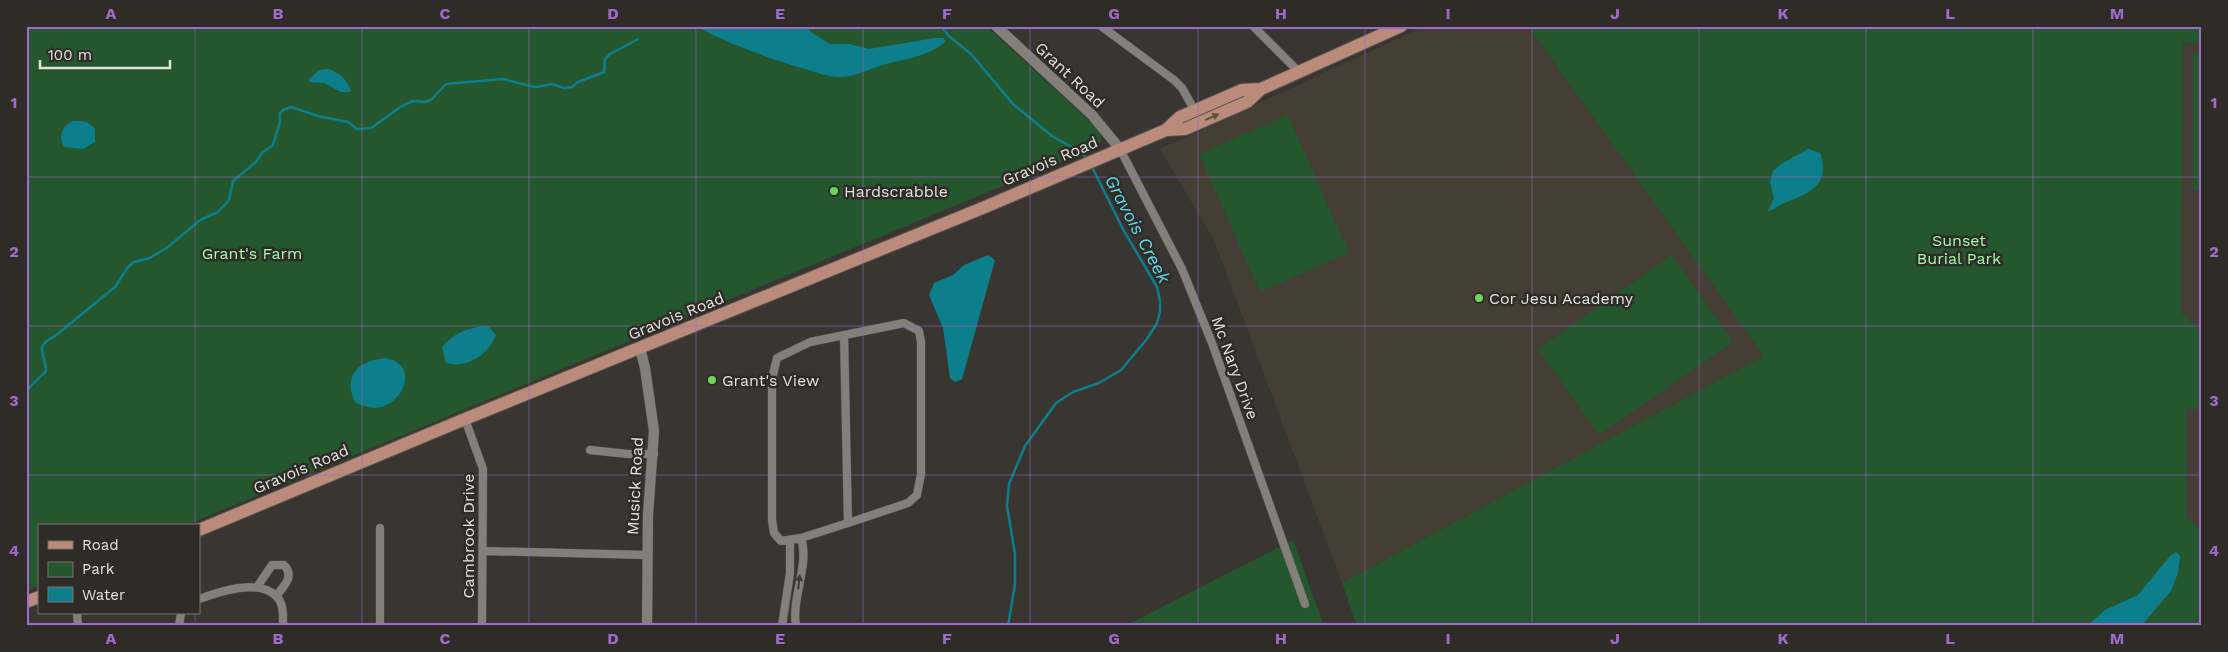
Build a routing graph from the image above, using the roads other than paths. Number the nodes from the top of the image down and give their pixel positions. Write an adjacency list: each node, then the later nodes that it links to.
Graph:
1 (996, 26): 9 (street, Grant Road)
2 (1101, 26): 7 (street)
3 (1252, 26): 5 (street)
4 (1401, 26): 5 (main road, Gravois Road)
5 (1299, 72): 6 (main road, Gravois Road)
6 (1261, 89): 7 (main road, Gravois Road); 8 (main road, Gravois Road, one-way to 6)
7 (1195, 111): 8 (main road, Gravois Road)
8 (1166, 130): 9 (main road, Gravois Road)
9 (1120, 149): 11 (main road, Gravois Road); 27 (street, Mc Nary Drive)
10 (844, 335): 15 (street); 15 (street); 19 (street)
11 (640, 348): 12 (main road, Gravois Road); 14 (street, Musick Road)
12 (465, 419): 17 (main road, Gravois Road); 20 (street, Cambrook Drive)
13 (590, 450): 14 (street)
14 (654, 454): 21 (street, Musick Road)
15 (848, 523): 18 (street)
16 (380, 528): 29 (street)
17 (200, 530)
18 (801, 538): 19 (street); 33 (street, one-way to 18)
19 (790, 540): 32 (street)
20 (483, 551): 21 (street); 30 (street, Cambrook Drive)
21 (647, 555): 31 (street, Musick Road)
22 (259, 587): 23 (street); 23 (street); 25 (street)
23 (276, 596): 28 (street)
24 (38, 597): 26 (main road)
25 (200, 599)
26 (26, 602)
27 (1305, 604)
28 (283, 626)
29 (380, 626)
30 (482, 626)
31 (647, 626)
32 (782, 626)
33 (796, 626)

